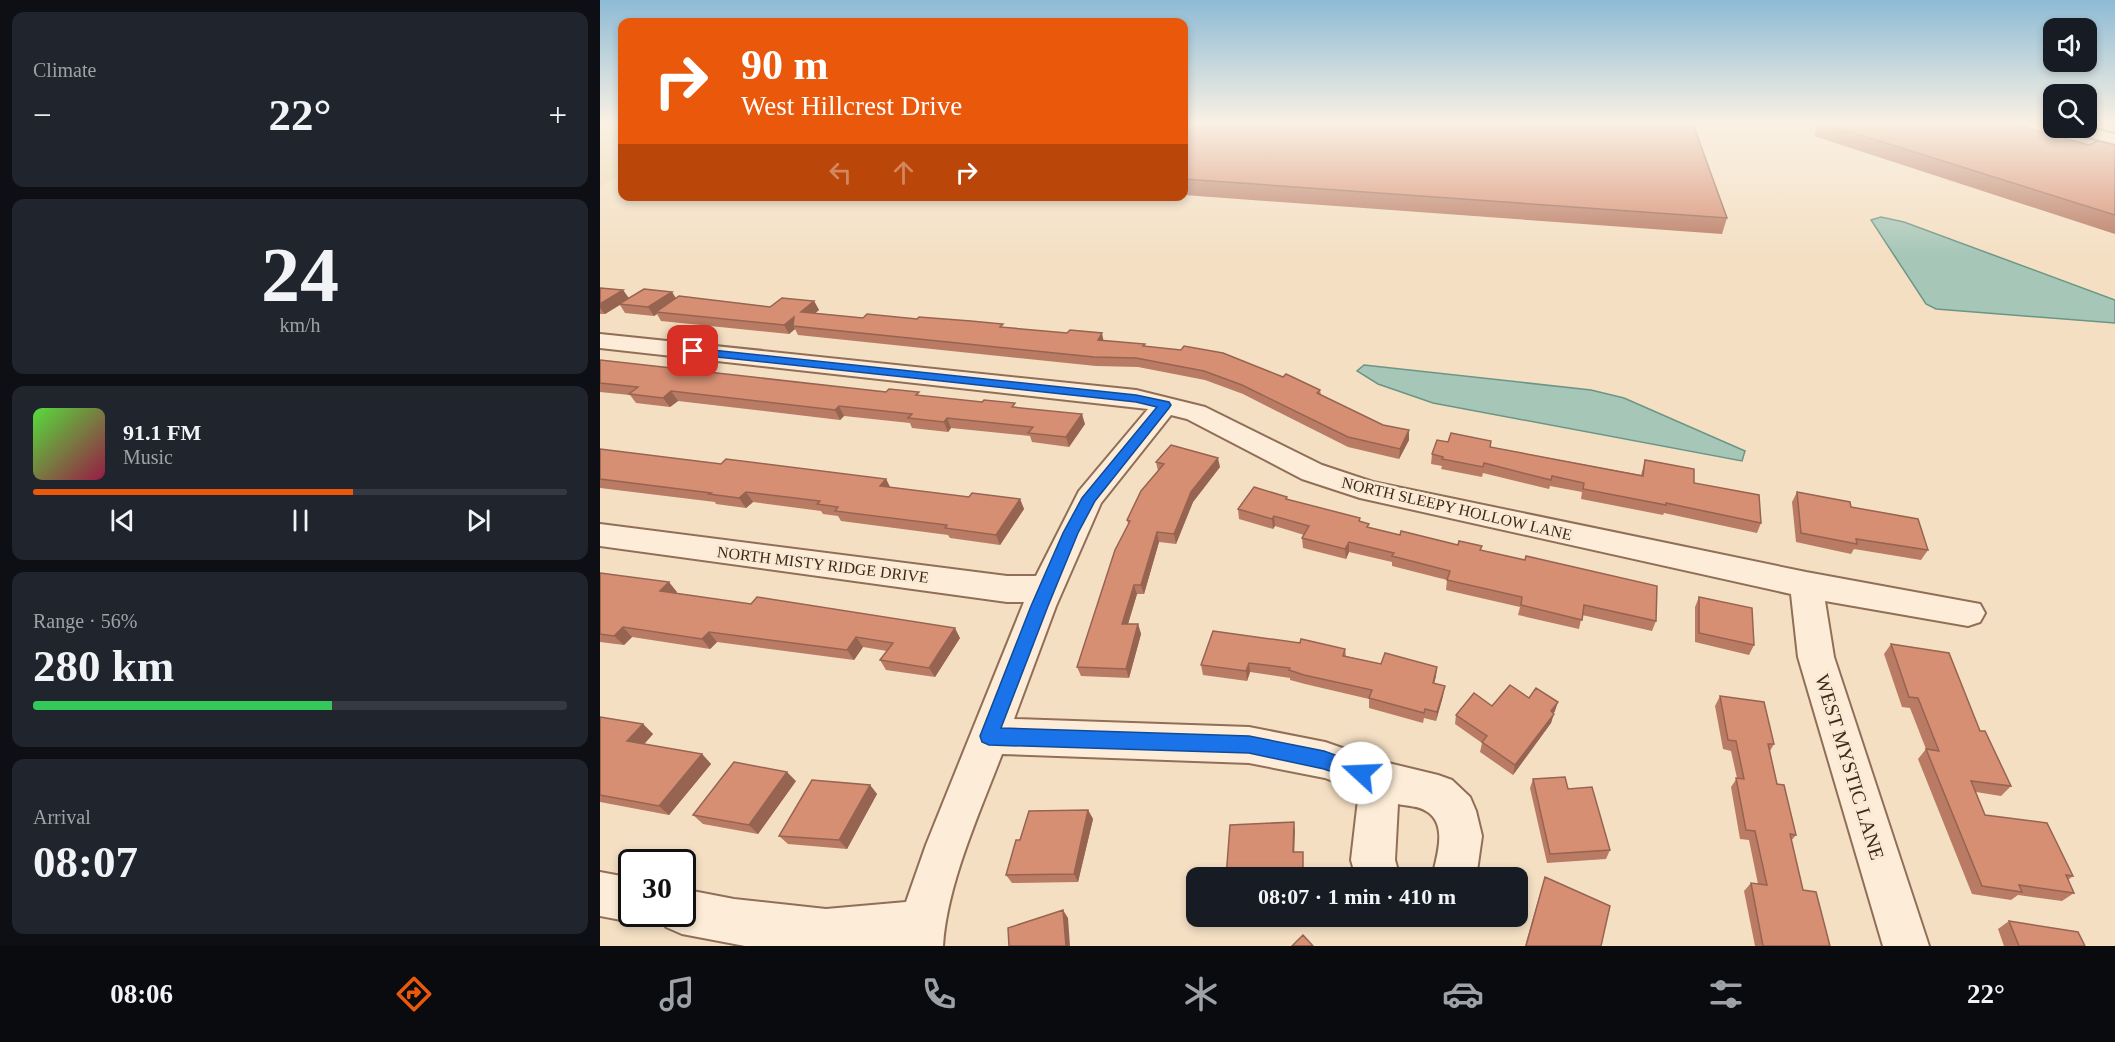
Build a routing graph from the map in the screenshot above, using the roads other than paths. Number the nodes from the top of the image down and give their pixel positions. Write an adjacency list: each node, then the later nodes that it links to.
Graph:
1 (600, 341): 2 (street, NORTH SLEEPY HOLLOW LANE)
2 (1165, 405): 4 (street, NORTH SLEEPY HOLLOW LANE); 5 (street)
3 (600, 535): 5 (street, NORTH MISTY RIDGE DRIVE)
4 (1806, 585): 6 (street, NORTH SLEEPY HOLLOW LANE); 15 (street, WEST MYSTIC LANE)
5 (1047, 589): 7 (street)
6 (1968, 613)
7 (989, 736): 8 (street); 14 (street)
8 (1380, 780): 9 (street); 10 (street)
9 (1375, 867)
10 (1456, 867)
11 (600, 894): 12 (street)
12 (618, 897)
13 (696, 914): 14 (street)
14 (921, 934)
15 (1906, 946)

